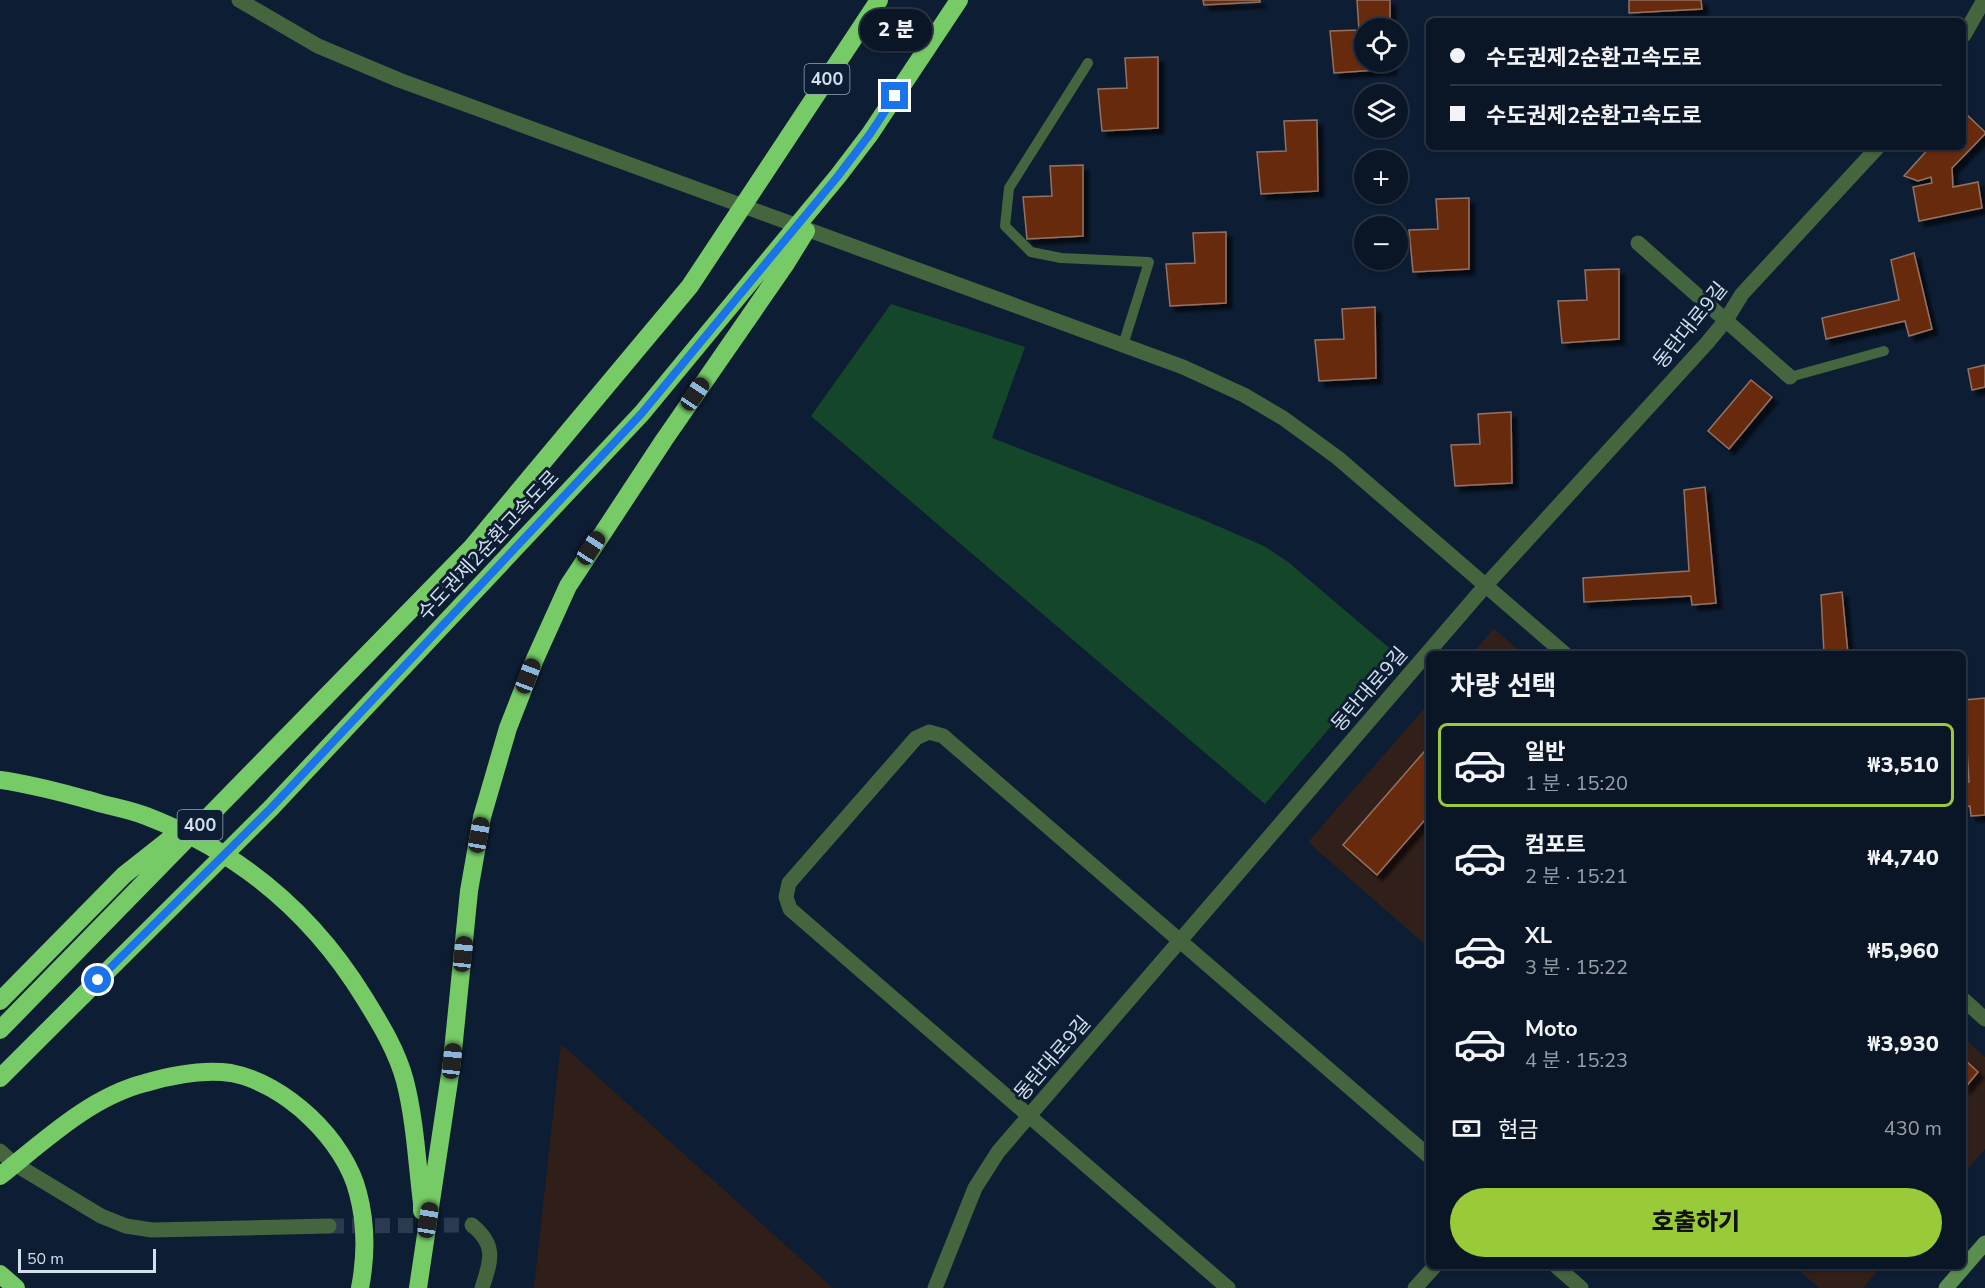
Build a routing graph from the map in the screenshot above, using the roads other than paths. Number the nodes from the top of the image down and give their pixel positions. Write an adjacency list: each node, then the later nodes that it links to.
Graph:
1 (239, 0): 11 (street)
2 (879, 0): 19 (highway, 수도권제2순환고속도로 / 400)
3 (958, 0): 9 (highway)
4 (1984, 0): 5 (street)
5 (1966, 31)
6 (1088, 63): 11 (lane)
7 (1875, 150): 10 (street, 동탄대로9길)
8 (1638, 243): 10 (street)
9 (779, 261): 25 (highway, 수도권제2순환고속도로 / 400); 40 (highway)
10 (1726, 320): 13 (street); 14 (street, 동탄대로9길)
11 (1123, 345): 14 (street)
12 (1884, 351): 13 (lane)
13 (1790, 376)
14 (1486, 585): 15 (street, 동탄대로9길); 16 (street)
15 (1429, 651)
16 (1562, 651)
17 (1426, 655): 20 (street, 동탄대로9길)
18 (0, 780): 40 (highway)
19 (156, 858): 21 (highway); 24 (highway, 400)
20 (1180, 942): 26 (street, 동탄대로9길); 26 (street); 28 (street)
21 (0, 1001)
22 (1966, 1002): 23 (street)
23 (1985, 1018)
24 (3, 1028)
25 (0, 1078)
26 (1029, 1116): 42 (street, 동탄대로9길); 43 (street)
27 (0, 1151): 31 (street)
28 (1426, 1153)
29 (0, 1176): 39 (highway)
30 (472, 1225): 41 (street)
31 (329, 1226)
32 (1985, 1243): 33 (main road)
33 (1966, 1265)
34 (1432, 1269): 44 (street)
35 (1559, 1269): 45 (street)
36 (1962, 1269): 46 (main road)
37 (0, 1274): 38 (highway)
38 (16, 1288)
39 (360, 1288)
40 (418, 1288)
41 (482, 1288)
42 (935, 1288)
43 (1228, 1288)
44 (1415, 1288)
45 (1581, 1288)
46 (1946, 1288)

